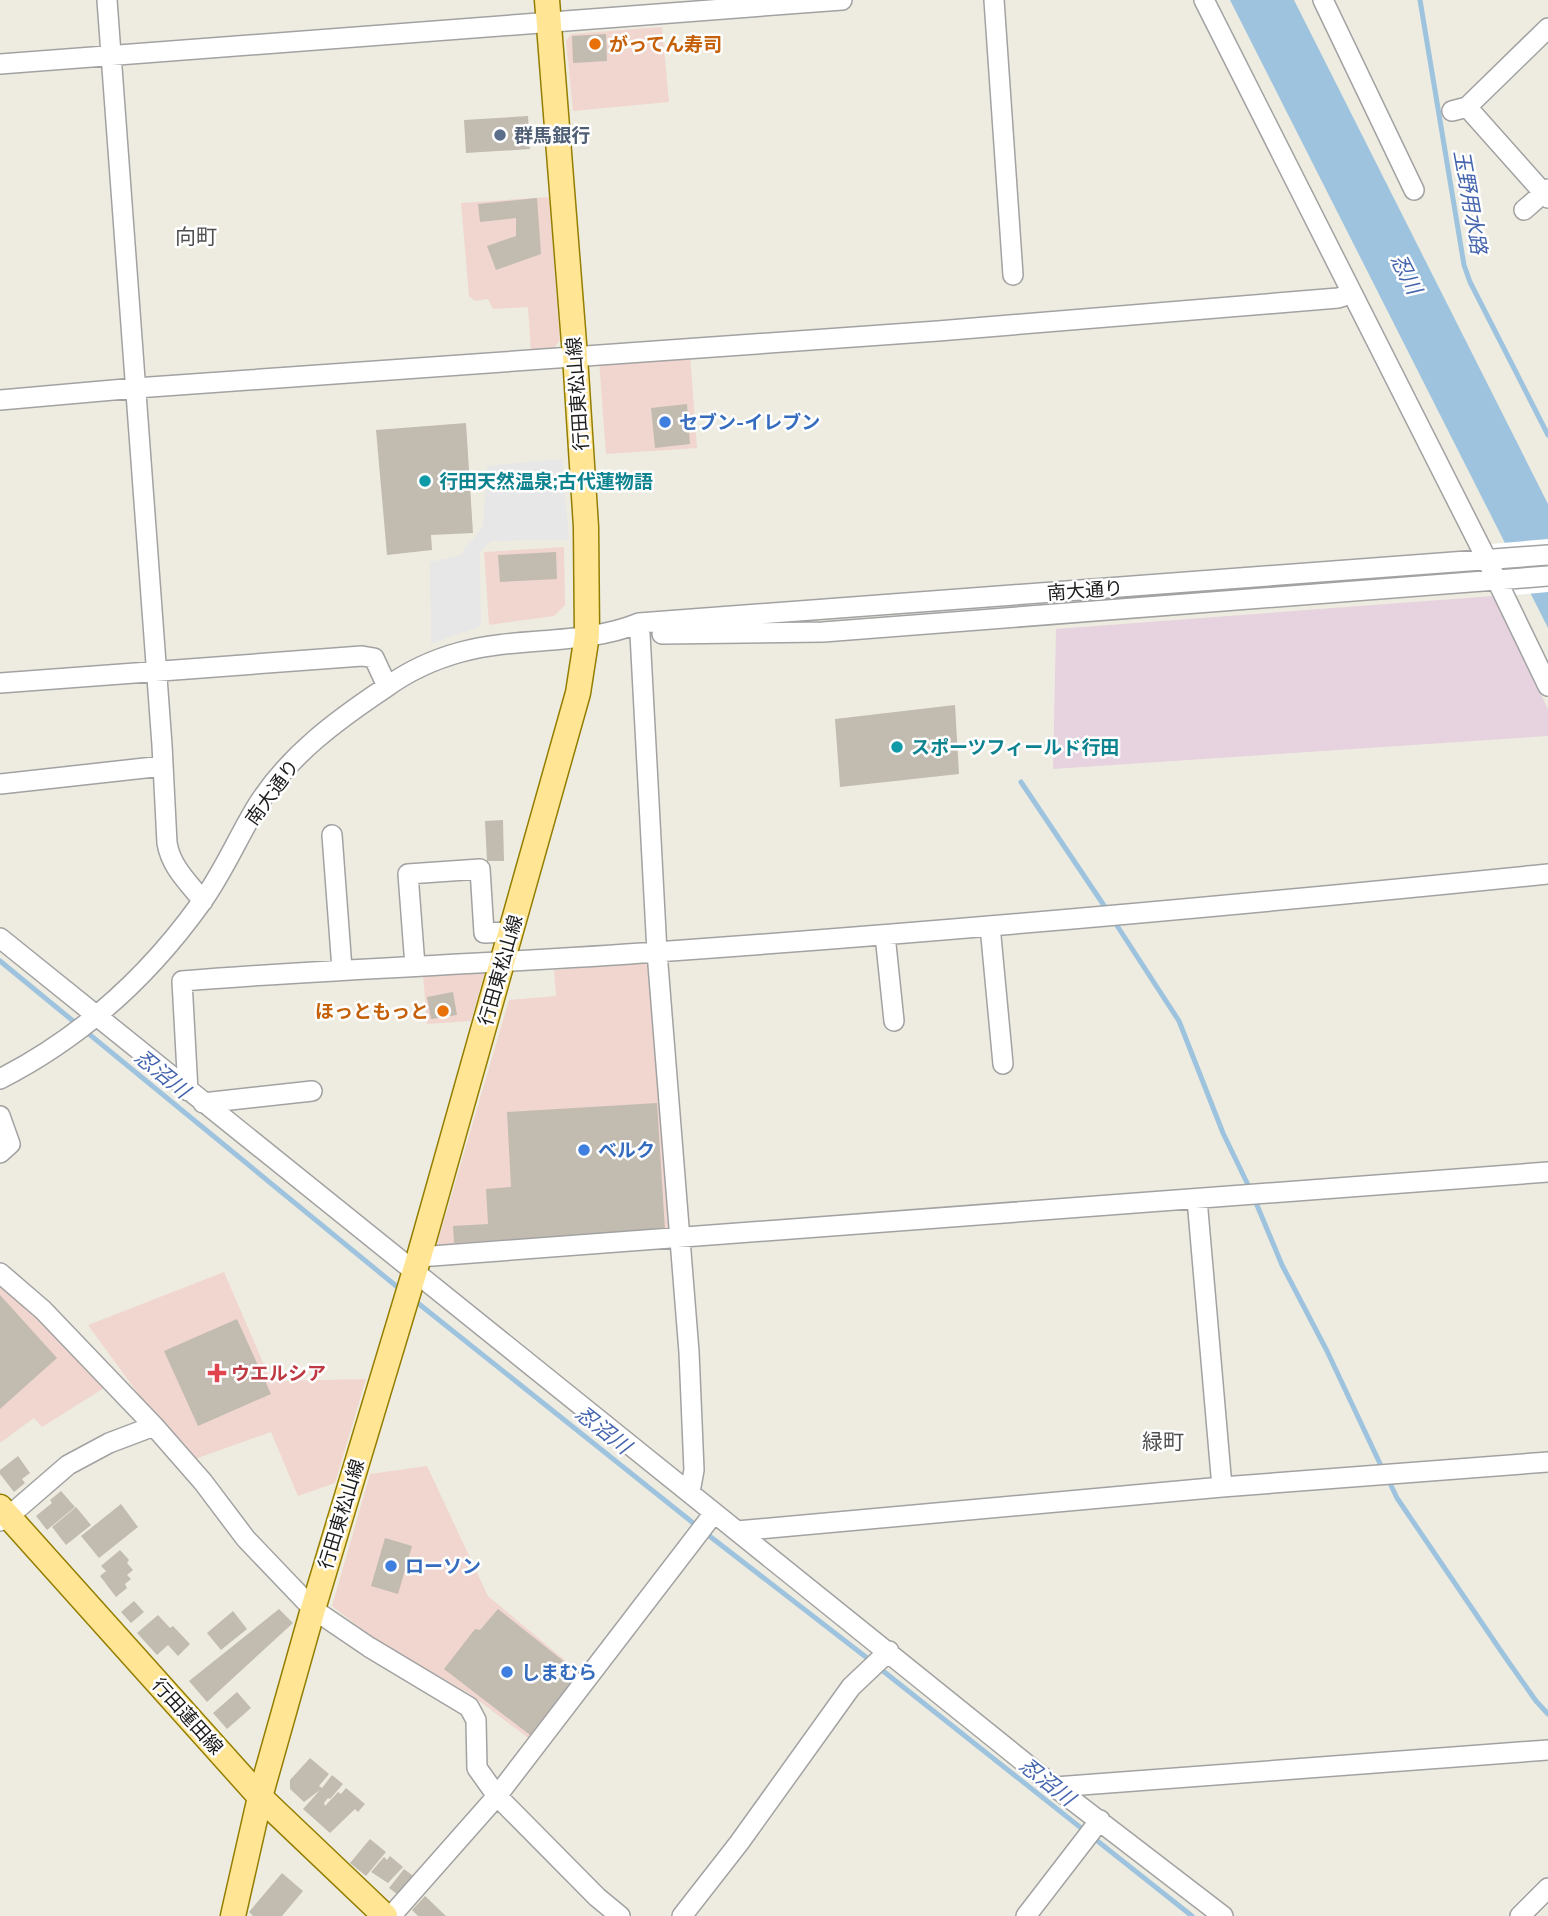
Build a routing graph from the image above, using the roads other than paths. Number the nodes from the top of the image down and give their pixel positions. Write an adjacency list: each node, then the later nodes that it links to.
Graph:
1 (107, 0): 8 (street)
2 (842, 0): 6 (street)
3 (994, 0): 13 (street)
4 (1204, 0): 14 (street)
5 (1323, 0): 10 (street)
6 (548, 11): 8 (street); 15 (main road, 行田東松山線)
7 (1548, 28): 11 (street)
8 (112, 55): 9 (street); 16 (street)
9 (0, 64)
10 (1414, 190)
11 (1546, 193): 12 (street)
12 (1524, 210)
13 (1013, 275)
14 (1351, 294): 15 (street); 19 (street)
15 (575, 356): 16 (street); 23 (main road, 行田東松山線)
16 (136, 388): 17 (street); 24 (street)
17 (0, 400)
18 (1548, 555): 19 (street, 南大通り)
19 (1493, 559): 21 (street); 22 (street, 南大通り)
20 (1548, 576): 21 (street, 南大通り)
21 (1502, 579): 22 (street, 南大通り); 27 (street)
22 (631, 632): 23 (street, 南大通り); 37 (street)
23 (587, 635): 26 (street, 南大通り); 34 (main road, 行田東松山線)
24 (156, 672): 25 (street); 26 (street); 28 (street)
25 (0, 683)
26 (387, 686): 32 (street, 南大通り)
27 (1548, 686)
28 (163, 766): 29 (street); 32 (street)
29 (0, 784)
30 (332, 835): 40 (street)
31 (1548, 874): 33 (street)
32 (203, 901): 41 (street, 南大通り)
33 (990, 926): 35 (street); 43 (street)
34 (510, 932): 38 (main road, 行田東松山線); 39 (street)
35 (885, 934): 37 (street); 42 (street)
36 (0, 938): 41 (street)
37 (657, 952): 38 (street); 51 (street)
38 (502, 963): 39 (street); 52 (main road, 行田東松山線)
39 (415, 966): 40 (street)
40 (342, 969): 46 (street)
41 (97, 1017): 44 (street, 南大通り); 46 (street)
42 (894, 1021)
43 (1003, 1064)
44 (0, 1079)
45 (312, 1091): 46 (street)
46 (195, 1097): 52 (street)
47 (0, 1116): 48 (street)
48 (0, 1153)
49 (1548, 1172): 50 (street)
50 (1196, 1199): 51 (street); 56 (street)
51 (680, 1239): 52 (street); 57 (street)
52 (417, 1264): 57 (street); 61 (main road, 行田東松山線)
53 (0, 1273): 54 (street)
54 (154, 1426): 59 (street); 61 (street)
55 (1548, 1462): 56 (street)
56 (1222, 1487): 60 (street)
57 (690, 1492): 58 (street)
58 (714, 1513): 60 (street); 65 (street)
59 (3, 1515): 66 (main road, 行田蓮田線)
60 (737, 1531): 62 (street)
61 (313, 1609): 65 (street); 66 (main road, 行田東松山線)
62 (889, 1651): 64 (street); 73 (street)
63 (1548, 1750): 64 (street)
64 (1055, 1787): 67 (street)
65 (498, 1796): 71 (street); 72 (street)
66 (260, 1797): 69 (main road, 行田東松山線); 70 (main road, 行田蓮田線)
67 (1100, 1820): 74 (street); 75 (street)
68 (1548, 1888): 76 (street)
69 (233, 1916)
70 (385, 1916)
71 (391, 1916)
72 (620, 1916)
73 (682, 1916)
74 (1026, 1916)
75 (1223, 1916)
76 (1520, 1916)

